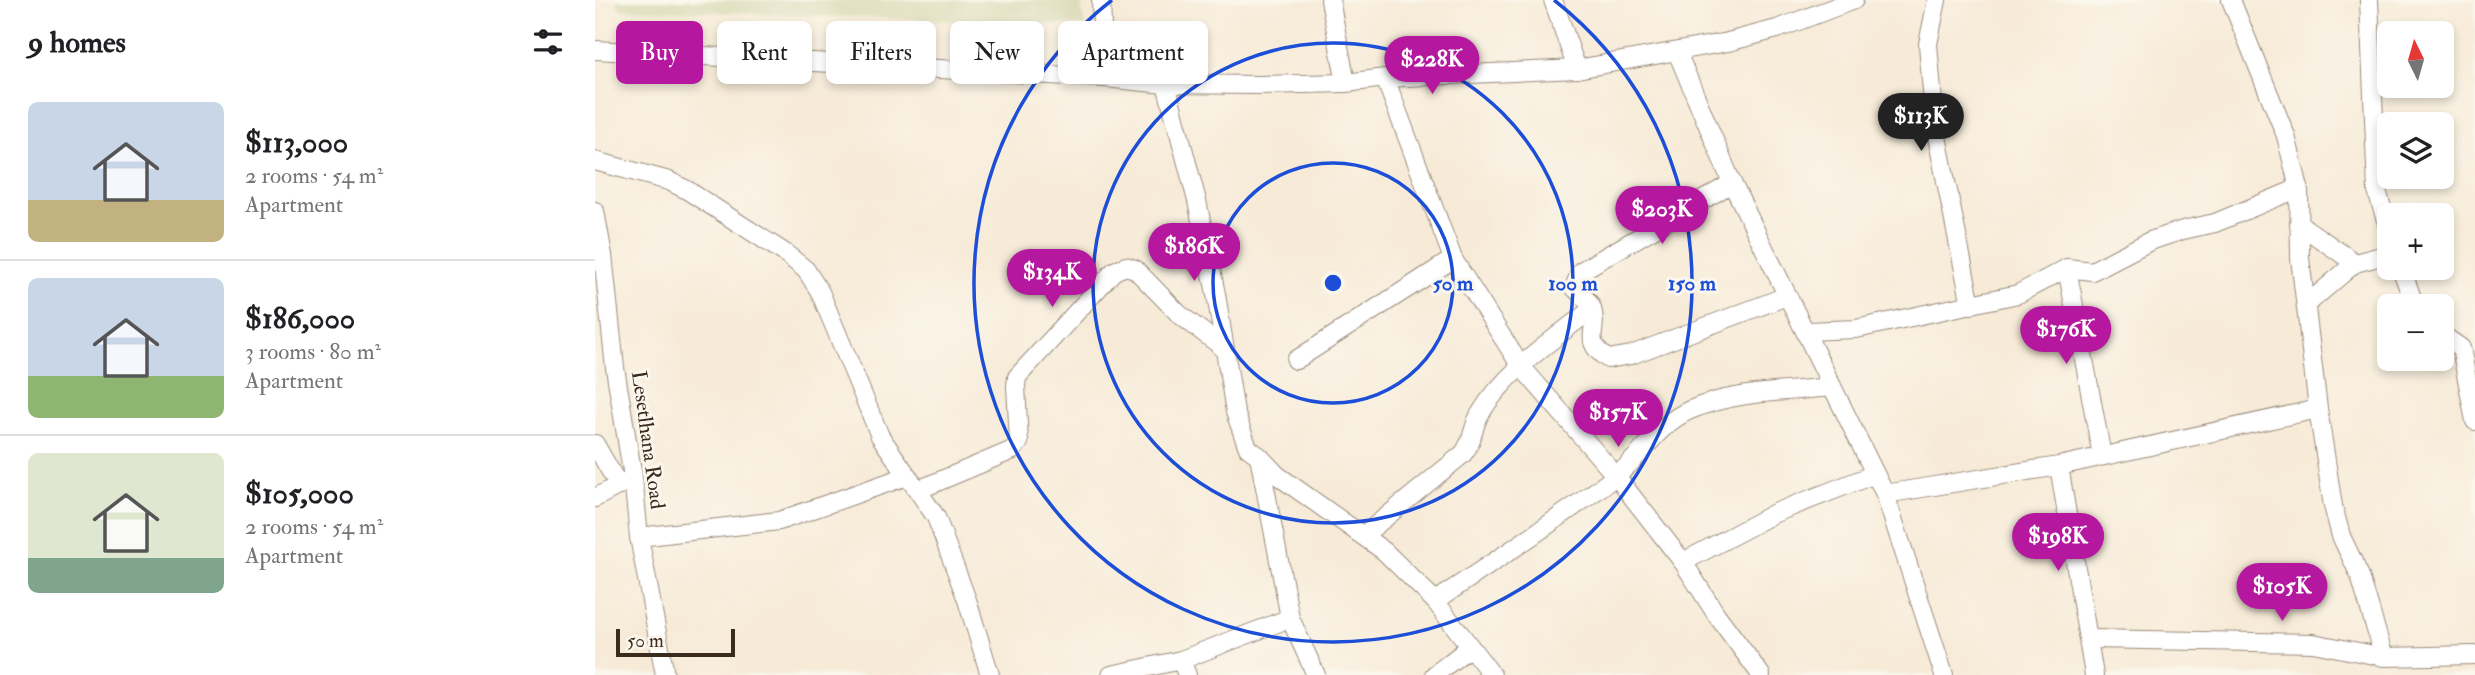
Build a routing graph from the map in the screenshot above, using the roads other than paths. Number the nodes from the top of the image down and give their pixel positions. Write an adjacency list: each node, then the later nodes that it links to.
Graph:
1 (1101, 0): 8 (street)
2 (1330, 0): 14 (street)
3 (1553, 0): 11 (street)
4 (1854, 0): 10 (street)
5 (1937, 0): 28 (street)
6 (2231, 0): 19 (street)
7 (2369, 0): 20 (street)
8 (1102, 21)
9 (595, 50): 12 (street)
10 (1677, 52): 11 (street); 18 (street)
11 (1577, 69): 13 (street)
12 (1058, 75)
13 (1385, 78): 14 (street); 24 (street)
14 (1346, 83): 16 (street)
15 (1166, 84): 32 (street)
16 (1208, 84)
17 (595, 161): 46 (street)
18 (1732, 183): 27 (street); 30 (street)
19 (2299, 188): 22 (street); 26 (street)
20 (2381, 203)
21 (595, 211): 45 (street, Lesetlhana Road)
22 (2299, 224): 25 (street); 29 (street)
23 (2377, 257): 25 (street)
24 (1453, 259): 34 (street); 35 (street)
25 (2355, 263): 29 (street)
26 (2067, 268): 28 (street); 41 (street)
27 (1787, 296): 30 (street); 31 (street)
28 (1971, 305): 31 (street)
29 (2305, 305): 37 (street)
30 (1592, 309): 35 (street)
31 (1806, 331): 36 (street)
32 (1224, 349): 40 (street); 46 (street)
33 (2468, 350): 38 (street)
34 (1297, 360)
35 (1520, 365): 44 (street); 49 (street)
36 (1832, 387): 43 (street); 44 (street)
37 (2318, 410): 41 (street); 57 (street)
38 (2475, 421)
39 (595, 444): 45 (street)
40 (1259, 456): 49 (street); 53 (street)
41 (2102, 456): 42 (street)
42 (2059, 466): 47 (street); 54 (street)
43 (1875, 474): 47 (street); 51 (street)
44 (1616, 476): 51 (street); 52 (street)
45 (626, 482): 48 (street); 50 (street, Lesetlhana Road)
46 (913, 483): 50 (street); 60 (street)
47 (1885, 494): 66 (street)
48 (595, 498)
49 (1364, 535): 52 (street)
50 (639, 537): 59 (street, Lesetlhana Road)
51 (1683, 562): 65 (street)
52 (1435, 601): 55 (street)
53 (1290, 618): 58 (street); 62 (street)
54 (2090, 639): 57 (street); 67 (street)
55 (1470, 647): 63 (street); 64 (street)
56 (2475, 654): 57 (street)
57 (2384, 657)
58 (1184, 668): 61 (street)
59 (665, 675)
60 (990, 675)
61 (1111, 675)
62 (1316, 675)
63 (1434, 675)
64 (1492, 675)
65 (1761, 675)
66 (1944, 675)
67 (2094, 675)

